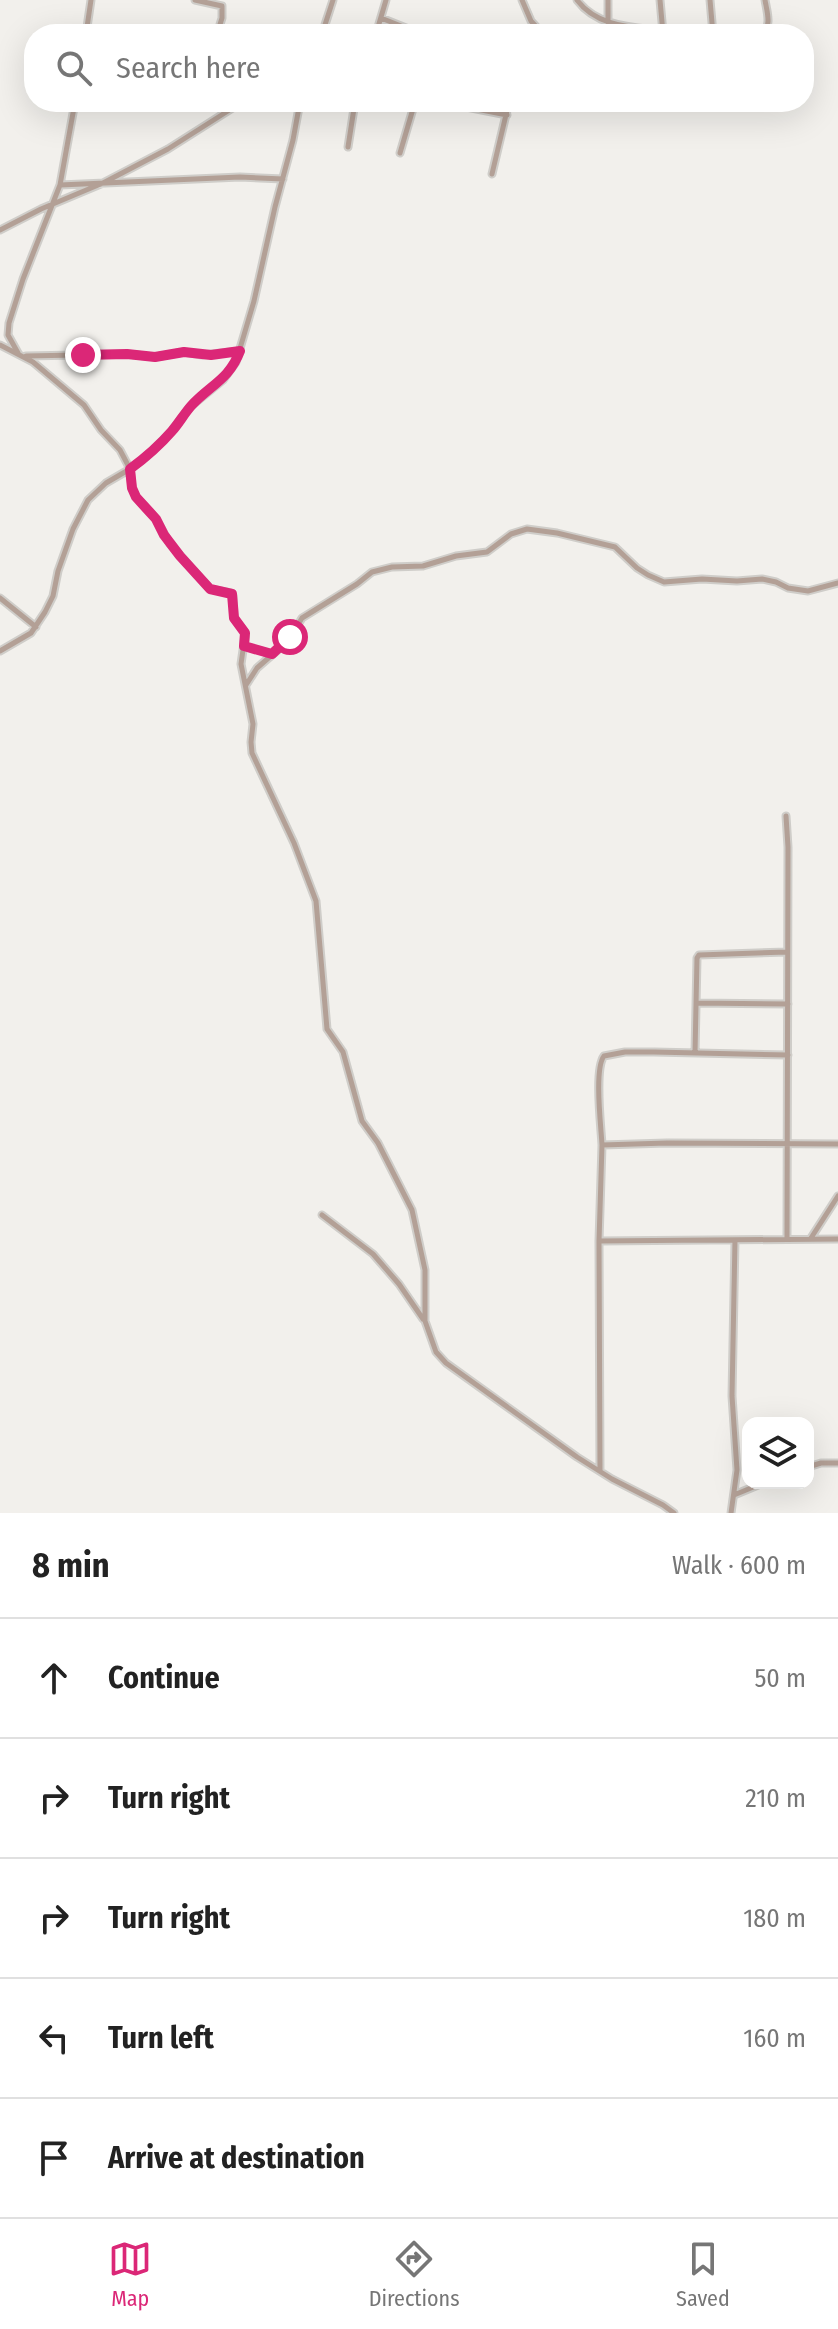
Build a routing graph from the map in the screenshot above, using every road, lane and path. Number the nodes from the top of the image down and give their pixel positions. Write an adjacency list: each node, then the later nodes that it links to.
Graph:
1 (91, 0): 13 (street)
2 (195, 0): 14 (street)
3 (333, 0): 15 (street)
4 (386, 0): 11 (street)
5 (522, 0): 18 (street)
6 (577, 0): 12 (street)
7 (608, 0): 12 (street)
8 (660, 0): 20 (street)
9 (710, 0): 21 (street)
10 (765, 0): 22 (street)
11 (381, 18): 16 (street); 17 (street)
12 (608, 22): 19 (street)
13 (87, 24)
14 (220, 24)
15 (325, 24)
16 (379, 24)
17 (396, 24)
18 (534, 24)
19 (618, 24)
20 (662, 24)
21 (712, 24)
22 (769, 24)
23 (73, 112): 36 (street)
24 (226, 112): 35 (street)
25 (298, 112): 34 (street)
26 (353, 112): 31 (street)
27 (412, 112): 32 (street)
28 (492, 112): 30 (street)
29 (507, 112): 30 (street)
30 (507, 115): 33 (street)
31 (348, 147)
32 (400, 153)
33 (492, 174)
34 (283, 179): 35 (street); 40 (street)
35 (103, 183): 36 (street); 37 (street)
36 (60, 185): 37 (street)
37 (53, 204): 38 (street); 41 (street)
38 (0, 230)
39 (0, 345): 41 (street)
40 (240, 351): 41 (street); 42 (street)
41 (21, 355): 42 (street)
42 (130, 469): 45 (street); 46 (street)
43 (838, 583): 48 (street)
44 (0, 598): 45 (street)
45 (36, 627): 47 (street)
46 (244, 646): 48 (street); 49 (street)
47 (0, 651)
48 (272, 654): 49 (street)
49 (245, 686): 66 (street)
50 (786, 816): 51 (street)
51 (788, 952): 52 (street); 53 (street)
52 (696, 1003): 53 (street); 54 (street)
53 (788, 1004): 55 (street)
54 (695, 1053): 55 (street); 57 (street)
55 (788, 1055): 58 (street)
56 (838, 1144): 58 (street)
57 (602, 1145): 58 (street); 65 (street)
58 (786, 1145): 61 (street)
59 (838, 1196): 62 (street)
60 (322, 1215): 66 (street)
61 (787, 1239): 62 (street); 64 (street)
62 (811, 1239): 63 (street)
63 (838, 1239)
64 (735, 1240): 65 (street); 71 (street)
65 (599, 1241): 69 (street)
66 (425, 1321): 69 (street)
67 (838, 1463): 68 (street)
68 (814, 1465)
69 (600, 1472): 72 (street)
70 (748, 1489): 71 (street)
71 (734, 1495): 73 (street)
72 (674, 1513)
73 (731, 1513)

